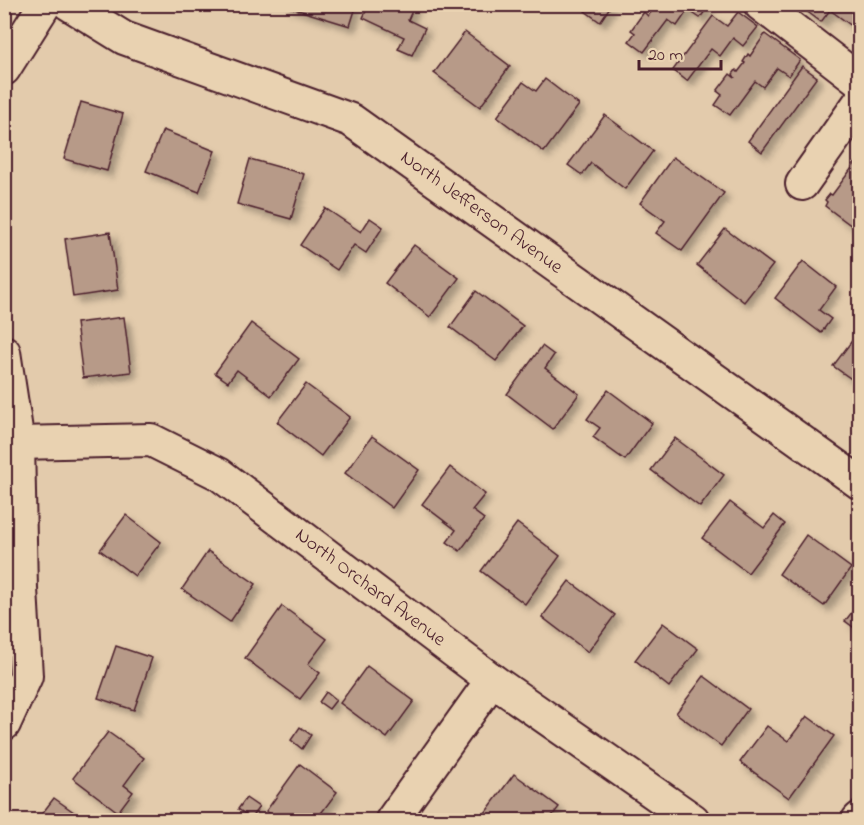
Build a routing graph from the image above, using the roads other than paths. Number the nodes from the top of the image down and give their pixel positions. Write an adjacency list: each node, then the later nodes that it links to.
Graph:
1 (45, 4): 4 (street)
2 (69, 4): 10 (street, North Jefferson Avenue)
3 (760, 4): 5 (street)
4 (4, 69)
5 (860, 81)
6 (860, 102): 7 (street)
7 (802, 184)
8 (4, 352): 9 (street)
9 (18, 443): 11 (street, North Orchard Avenue); 12 (street)
10 (860, 483)
11 (492, 680): 13 (street); 14 (street, North Orchard Avenue)
12 (4, 724)
13 (392, 820)
14 (693, 820)

